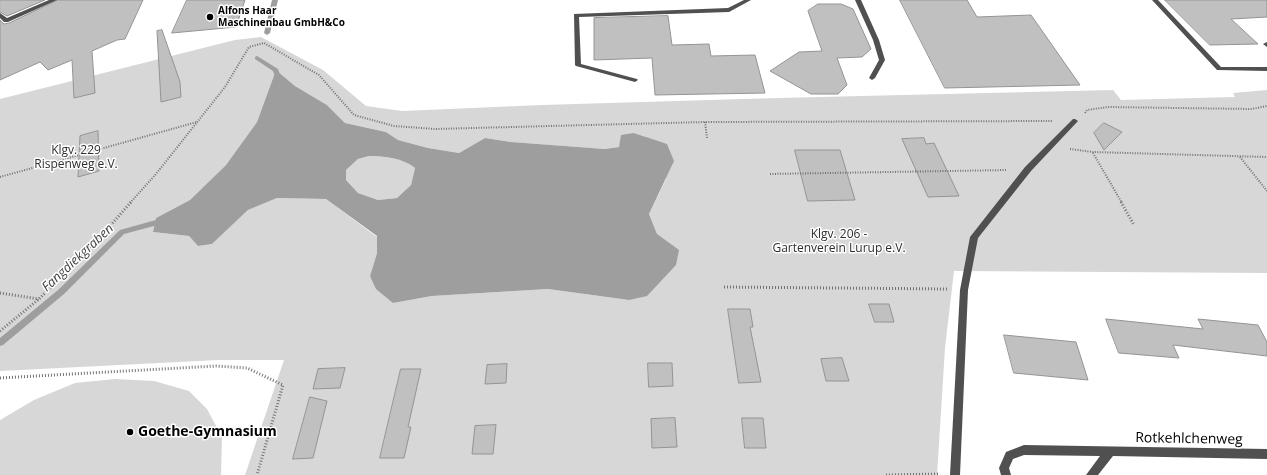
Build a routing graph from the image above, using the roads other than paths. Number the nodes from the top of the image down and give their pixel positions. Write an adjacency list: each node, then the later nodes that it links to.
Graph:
1 (54, 0): 5 (street)
2 (748, 0): 8 (street)
3 (858, 0): 7 (street)
4 (1154, 0): 6 (street)
5 (0, 16)
6 (1267, 69)
7 (872, 78)
8 (635, 80)
9 (1075, 121): 12 (street)
10 (1110, 452): 11 (street, Rotkehlchenweg); 13 (street, Rotkehlchenweg); 14 (street)
11 (1267, 454)
12 (955, 474)
13 (1006, 475)
14 (1090, 475)

